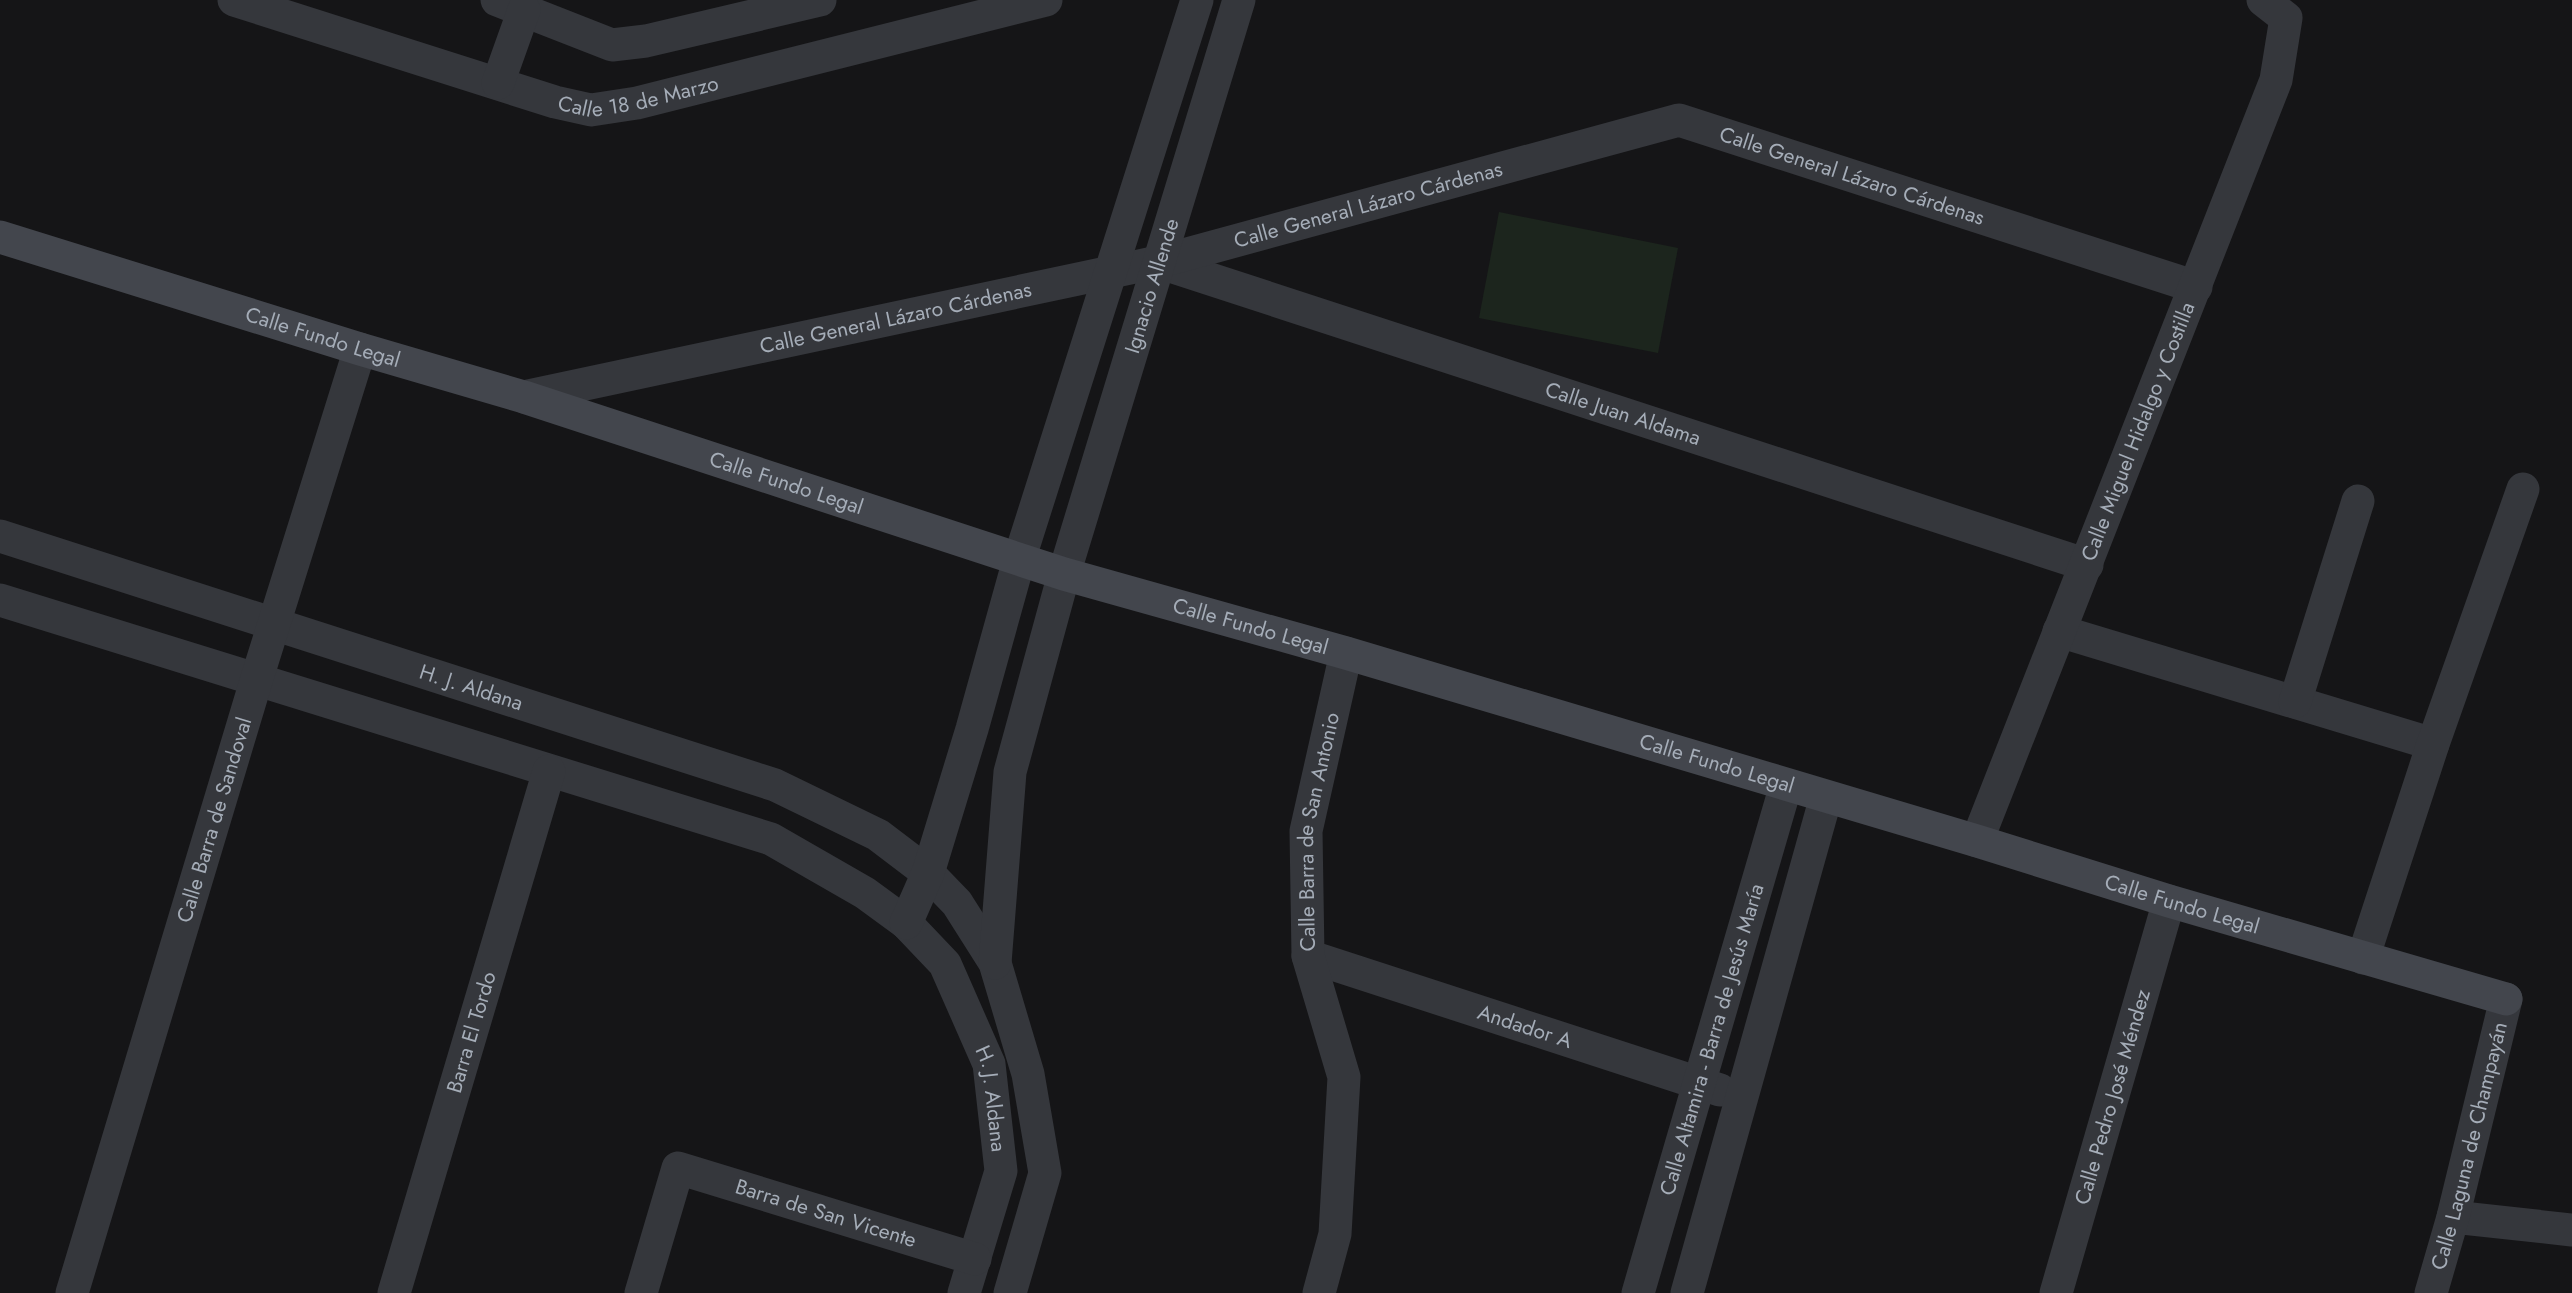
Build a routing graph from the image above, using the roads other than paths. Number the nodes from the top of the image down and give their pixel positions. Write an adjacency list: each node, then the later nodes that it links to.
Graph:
1 (234, 0): 8 (street, Calle 18 de Marzo)
2 (820, 0): 6 (street)
3 (1046, 0): 8 (street, Calle 18 de Marzo)
4 (1197, 0): 11 (street, Ignacio Allende)
5 (1239, 0): 10 (street, Ignacio Allende)
6 (511, 5): 8 (street)
7 (2275, 9): 12 (street, Calle Miguel Hidalgo y Costilla)
8 (498, 83)
9 (0, 237): 13 (street, Calle Fundo Legal)
10 (1158, 262): 11 (street, Calle General Lázaro Cárdenas); 12 (street, Calle General Lázaro Cárdenas); 19 (street, Calle Juan Aldama); 20 (street, Ignacio Allende)
11 (1111, 271): 14 (street, Calle General Lázaro Cárdenas); 18 (street, Ignacio Allende)
12 (2196, 287): 19 (street, Calle Miguel Hidalgo y Costilla)
13 (360, 349): 14 (street, Calle Fundo Legal); 22 (street, Calle Barra de Sandoval)
14 (524, 397): 18 (street, Calle Fundo Legal)
15 (2523, 489): 27 (street)
16 (2358, 501): 26 (street)
17 (0, 536): 22 (street, H. J. Aldana)
18 (1019, 560): 20 (street, Calle Fundo Legal); 32 (street)
19 (2087, 565): 23 (street, Calle Miguel Hidalgo y Costilla)
20 (1064, 574): 24 (street, Calle Fundo Legal); 37 (street, H. J. Aldana)
21 (0, 600): 25 (street, H. J. Aldana)
22 (275, 623): 25 (street, Calle Barra de Sandoval); 32 (street, H. J. Aldana)
23 (2059, 631): 26 (street); 31 (street, Calle Miguel Hidalgo y Costilla)
24 (1346, 653): 29 (street, Calle Fundo Legal); 35 (street, Calle Barra de San Antonio)
25 (257, 678): 28 (street, H. J. Aldana); 45 (street, Calle Barra de Sandoval)
26 (2295, 702): 27 (street)
27 (2433, 744): 36 (street)
28 (549, 771): 34 (street, H. J. Aldana); 46 (street, Barra El Tordo)
29 (1786, 785): 30 (street, Calle Fundo Legal); 39 (street, Calle Altamira - Barra de Jesús María)
30 (1827, 797): 31 (street, Calle Fundo Legal); 40 (street, Calle Altamira - Barra de Jesús María)
31 (1977, 841): 33 (street, Calle Fundo Legal)
32 (928, 873): 34 (street); 37 (street, H. J. Aldana)
33 (2169, 901): 36 (street, Calle Fundo Legal); 52 (street, Calle Pedro José Méndez)
34 (906, 923): 43 (street, H. J. Aldana)
35 (1308, 957): 39 (street, Andador A); 49 (street, Calle Barra de San Antonio)
36 (2363, 958): 38 (street, Calle Fundo Legal)
37 (995, 963): 44 (street, H. J. Aldana)
38 (2506, 999): 41 (street, Calle Laguna de Champayán)
39 (1700, 1083): 40 (street, Andador A); 50 (street, Calle Altamira - Barra de Jesús María)
40 (1742, 1098): 51 (street, Calle Altamira - Barra de Jesús María)
41 (2453, 1217): 42 (street); 53 (street, Calle Laguna de Champayán)
42 (2572, 1230)
43 (975, 1259): 47 (street, Barra de San Vicente); 48 (street, H. J. Aldana)
44 (1014, 1292)
45 (72, 1293)
46 (394, 1293)
47 (641, 1293)
48 (964, 1293)
49 (1319, 1293)
50 (1638, 1293)
51 (1687, 1293)
52 (2056, 1293)
53 (2431, 1293)

